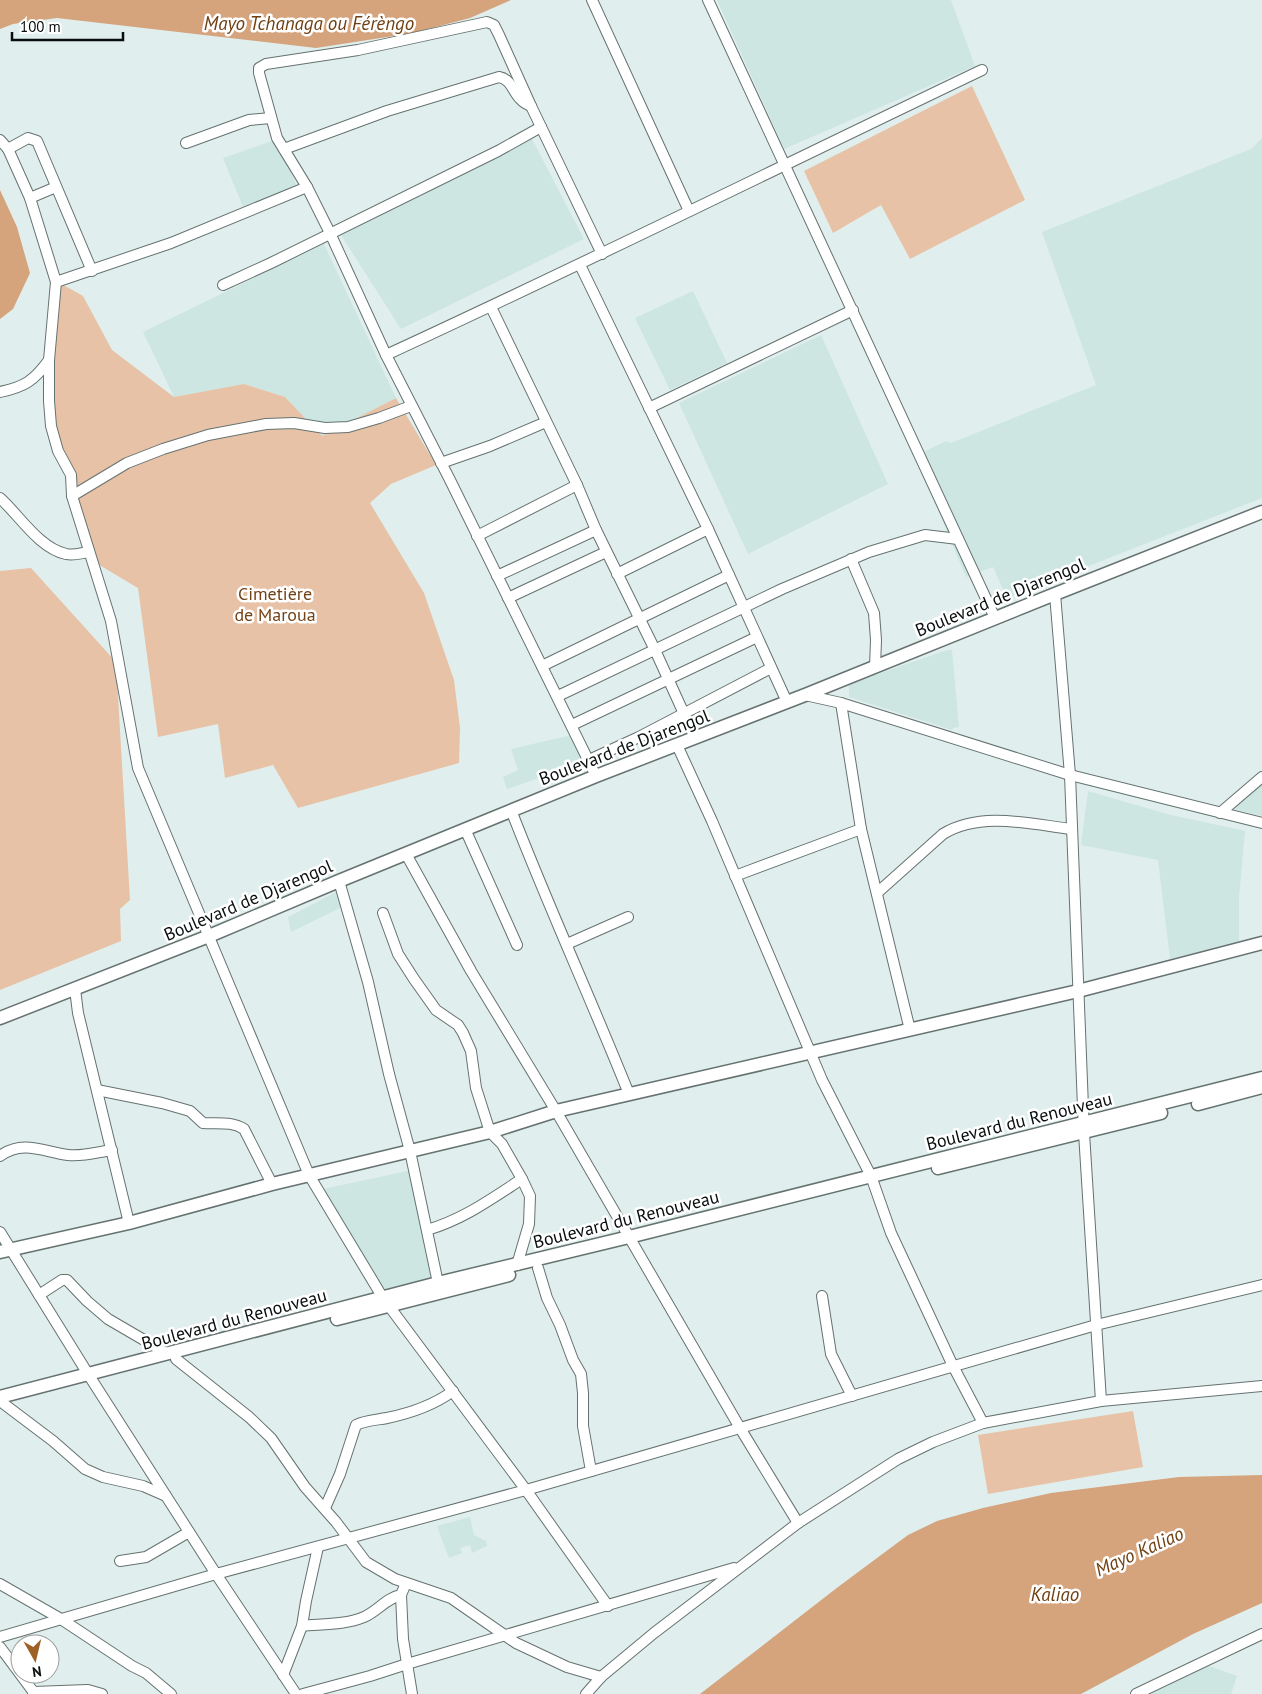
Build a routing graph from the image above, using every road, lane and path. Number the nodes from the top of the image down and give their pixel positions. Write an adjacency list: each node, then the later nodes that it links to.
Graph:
1 (592, 0): 15 (street)
2 (708, 0): 11 (street)
3 (982, 70): 11 (street)
4 (531, 106): 5 (street); 6 (street); 10 (street)
5 (271, 118): 8 (street); 10 (street)
6 (542, 127): 16 (street); 17 (street)
7 (0, 140): 9 (street)
8 (186, 143)
9 (8, 149): 12 (street); 14 (street)
10 (284, 149): 13 (street)
11 (785, 165): 15 (street); 23 (street)
12 (56, 187): 14 (street); 19 (street)
13 (307, 188): 16 (street); 19 (street)
14 (30, 198): 20 (street)
15 (689, 211): 17 (street)
16 (330, 233): 21 (street); 24 (street)
17 (602, 254): 18 (street)
18 (580, 265): 22 (street); 28 (street)
19 (92, 271): 20 (street)
20 (56, 282): 25 (street)
21 (223, 285)
22 (491, 307): 24 (street); 29 (street)
23 (852, 310): 28 (street); 38 (street)
24 (386, 355): 27 (street)
25 (50, 360): 26 (street); 32 (street)
26 (0, 392)
27 (411, 406): 30 (street); 32 (street)
28 (649, 408): 35 (street)
29 (546, 422): 30 (street); 31 (street)
30 (441, 463): 37 (street)
31 (577, 485): 36 (street); 37 (street)
32 (72, 496): 39 (street)
33 (0, 498): 39 (street)
34 (1262, 512): 45 (main road, Boulevard de Djarengol)
35 (708, 529): 42 (street); 43 (street)
36 (596, 530): 40 (street); 44 (street)
37 (477, 536): 44 (street)
38 (958, 539): 41 (street); 48 (street)
39 (89, 552): 80 (street)
40 (606, 552): 42 (street); 46 (street)
41 (852, 559): 47 (street); 53 (street)
42 (617, 574): 49 (street)
43 (729, 575): 47 (street); 49 (street)
44 (497, 576): 46 (street)
45 (1055, 594): 48 (main road, Boulevard de Djarengol); 65 (street)
46 (508, 598): 52 (street)
47 (744, 608): 50 (street); 51 (street)
48 (994, 618): 53 (main road, Boulevard de Djarengol)
49 (640, 620): 51 (street); 52 (street)
50 (757, 637): 54 (street); 55 (street)
51 (655, 650): 55 (street); 57 (street)
52 (542, 666): 57 (street)
53 (875, 667): 56 (main road, Boulevard de Djarengol)
54 (771, 668): 58 (street); 60 (street)
55 (669, 680): 60 (street); 61 (street)
56 (805, 695): 58 (main road, Boulevard de Djarengol); 59 (street)
57 (558, 696): 61 (street)
58 (787, 702): 62 (main road, Boulevard de Djarengol)
59 (841, 704): 65 (street); 73 (street)
60 (684, 712): 62 (street); 64 (street)
61 (572, 725): 64 (street)
62 (695, 738): 63 (main road, Boulevard de Djarengol)
63 (677, 745): 66 (main road, Boulevard de Djarengol); 75 (street)
64 (589, 760): 66 (street)
65 (1070, 775): 69 (street); 72 (street)
66 (596, 776): 68 (main road, Boulevard de Djarengol)
67 (1262, 777): 69 (street)
68 (511, 810): 71 (main road, Boulevard de Djarengol); 83 (street)
69 (1220, 813): 70 (street)
70 (1262, 823)
71 (465, 829): 74 (main road, Boulevard de Djarengol); 82 (street)
72 (1071, 829): 77 (street); 85 (street)
73 (861, 830): 75 (street); 77 (street)
74 (406, 854): 76 (main road, Boulevard de Djarengol); 93 (street)
75 (734, 876): 88 (street)
76 (339, 880): 80 (main road, Boulevard de Djarengol); 97 (street)
77 (877, 893): 87 (street)
78 (384, 914): 95 (street)
79 (628, 917): 83 (street)
80 (209, 936): 84 (main road, Boulevard de Djarengol); 99 (street)
81 (1262, 943): 85 (main road)
82 (517, 944)
83 (567, 944): 92 (street)
84 (75, 989): 86 (main road, Boulevard de Djarengol); 91 (street)
85 (1078, 991): 87 (main road); 94 (street)
86 (0, 1018)
87 (910, 1030): 88 (main road)
88 (811, 1054): 92 (main road); 101 (street)
89 (1262, 1078): 94 (main road, Boulevard du Renouveau)
90 (1262, 1088): 94 (main road, Boulevard du Renouveau)
91 (97, 1090): 96 (street); 102 (street)
92 (629, 1094): 93 (main road)
93 (556, 1111): 95 (main road); 106 (street)
94 (1084, 1128): 101 (main road, Boulevard du Renouveau); 115 (street)
95 (490, 1132): 97 (main road); 100 (street)
96 (112, 1150): 98 (street); 103 (street)
97 (410, 1151): 99 (main road); 104 (street)
98 (0, 1156)
99 (310, 1175): 102 (main road); 114 (street)
100 (522, 1179): 104 (street); 108 (street)
101 (872, 1180): 106 (main road, Boulevard du Renouveau); 117 (street)
102 (272, 1184): 103 (main road)
103 (130, 1223): 107 (main road)
104 (428, 1230): 110 (street)
105 (0, 1232): 107 (street)
106 (631, 1241): 108 (main road, Boulevard du Renouveau); 109 (main road, Boulevard du Renouveau); 125 (street)
107 (5, 1250): 112 (street)
108 (518, 1265): 110 (main road, Boulevard du Renouveau)
109 (538, 1268): 114 (main road, Boulevard du Renouveau); 126 (street)
110 (438, 1283): 114 (main road, Boulevard du Renouveau)
111 (1262, 1285): 115 (street)
112 (39, 1295): 116 (street); 118 (street)
113 (822, 1296): 121 (street)
114 (386, 1302): 116 (main road, Boulevard du Renouveau); 120 (street)
115 (1096, 1325): 117 (street); 122 (street)
116 (172, 1357): 118 (main road, Boulevard du Renouveau); 129 (street)
117 (953, 1366): 121 (street); 124 (street)
118 (90, 1378): 123 (main road, Boulevard du Renouveau); 128 (street)
119 (1262, 1386): 122 (street)
120 (453, 1391): 127 (street); 129 (street)
121 (852, 1396): 125 (street)
122 (1101, 1401): 124 (street)
123 (1, 1402): 128 (street)
124 (983, 1423): 130 (street)
125 (740, 1428): 126 (street); 130 (street)
126 (591, 1471): 127 (street)
127 (526, 1490): 132 (street); 140 (street)
128 (166, 1496): 131 (street)
129 (325, 1508): 132 (street)
130 (798, 1523): 135 (street)
131 (189, 1532): 134 (street); 136 (street)
132 (349, 1538): 133 (street); 137 (street)
133 (318, 1547): 136 (street); 142 (street)
134 (120, 1561)
135 (743, 1565): 140 (street); 149 (street)
136 (216, 1574): 141 (street); 148 (street)
137 (406, 1583): 139 (street); 144 (street)
138 (0, 1584): 141 (street)
139 (401, 1595): 142 (street); 147 (street)
140 (608, 1606): 144 (street)
141 (61, 1619): 145 (street); 152 (street)
142 (302, 1626): 148 (street)
143 (1262, 1634): 157 (street)
144 (506, 1636): 147 (street); 149 (street)
145 (0, 1637)
146 (0, 1647): 150 (street)
147 (406, 1664): 154 (street); 155 (street)
148 (283, 1675): 153 (street)
149 (601, 1677): 156 (street)
150 (34, 1693): 151 (street)
151 (102, 1694)
152 (171, 1694)
153 (296, 1694)
154 (303, 1694)
155 (412, 1694)
156 (586, 1694)
157 (1136, 1694)

